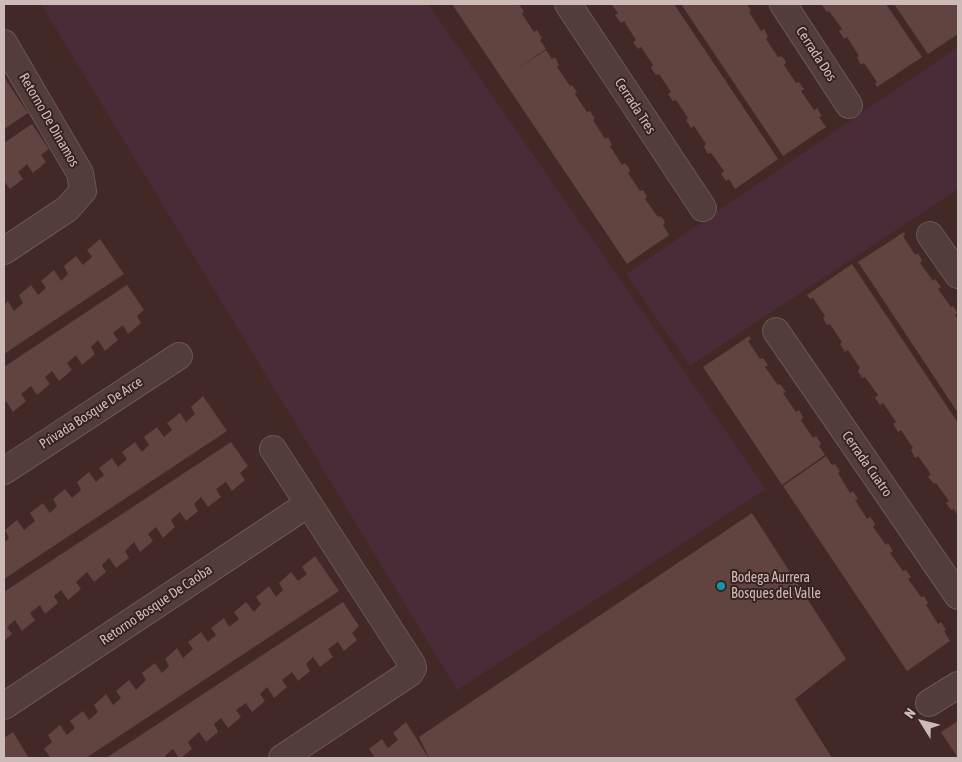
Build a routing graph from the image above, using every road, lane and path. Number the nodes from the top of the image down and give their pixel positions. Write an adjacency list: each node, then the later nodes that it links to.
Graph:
1 (568, 4): 5 (street, Cerrada Tres)
2 (782, 4): 4 (street, Cerrada Dos)
3 (4, 43): 7 (street, Retorno De Dinamos)
4 (849, 105)
5 (702, 208)
6 (930, 235): 8 (street)
7 (4, 252)
8 (958, 275)
9 (776, 331): 14 (street, Cerrada Cuatro)
10 (179, 356): 12 (street, Privada Bosque De Arce)
11 (272, 449): 13 (street)
12 (4, 471)
13 (308, 504): 17 (street, Retorno Bosque De Caoba); 18 (street)
14 (958, 596)
15 (958, 684): 16 (street)
16 (929, 703)
17 (4, 706)
18 (282, 758)

